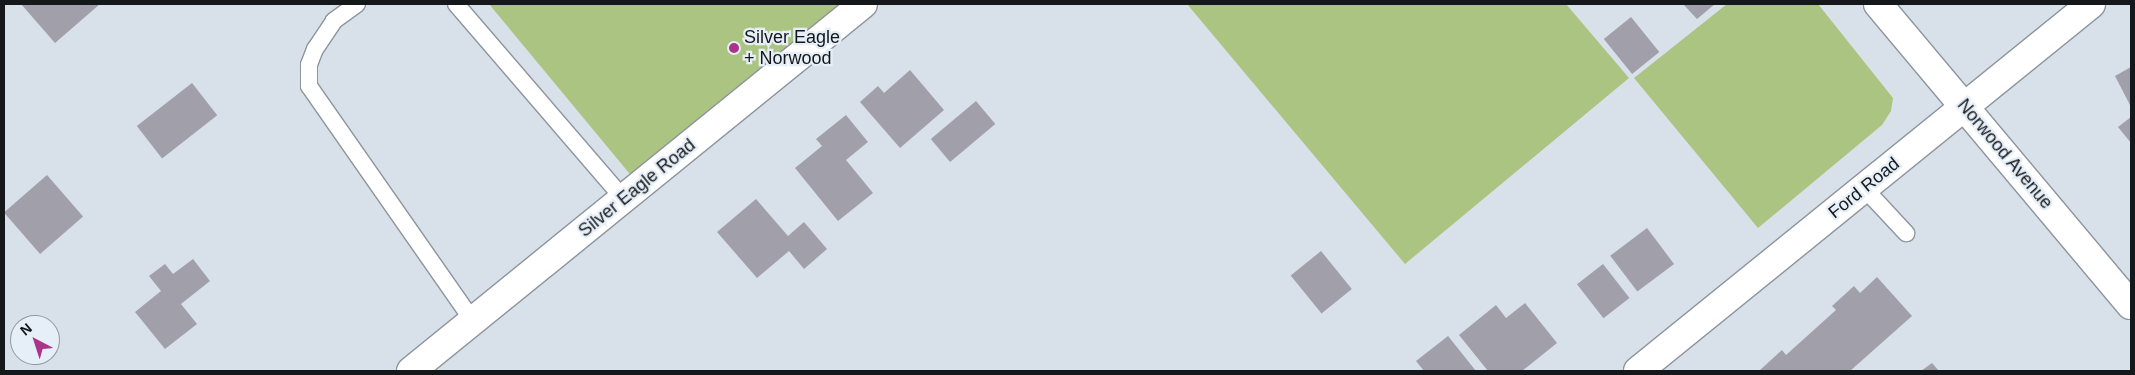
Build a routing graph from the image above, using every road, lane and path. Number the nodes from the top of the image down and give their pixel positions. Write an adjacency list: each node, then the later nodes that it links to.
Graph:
1 (357, 4): 11 (lane)
2 (456, 4): 8 (lane)
3 (862, 4): 8 (main road, Silver Eagle Road)
4 (1878, 4): 6 (main road, Norwood Avenue)
5 (2091, 4): 6 (main road, Ford Road)
6 (1965, 106): 7 (main road, Ford Road); 10 (main road, Norwood Avenue)
7 (1864, 188): 9 (lane); 13 (main road, Ford Road)
8 (624, 199): 11 (main road, Silver Eagle Road)
9 (1906, 233)
10 (2131, 305)
11 (473, 321): 12 (main road, Silver Eagle Road)
12 (411, 371)
13 (1638, 371)

